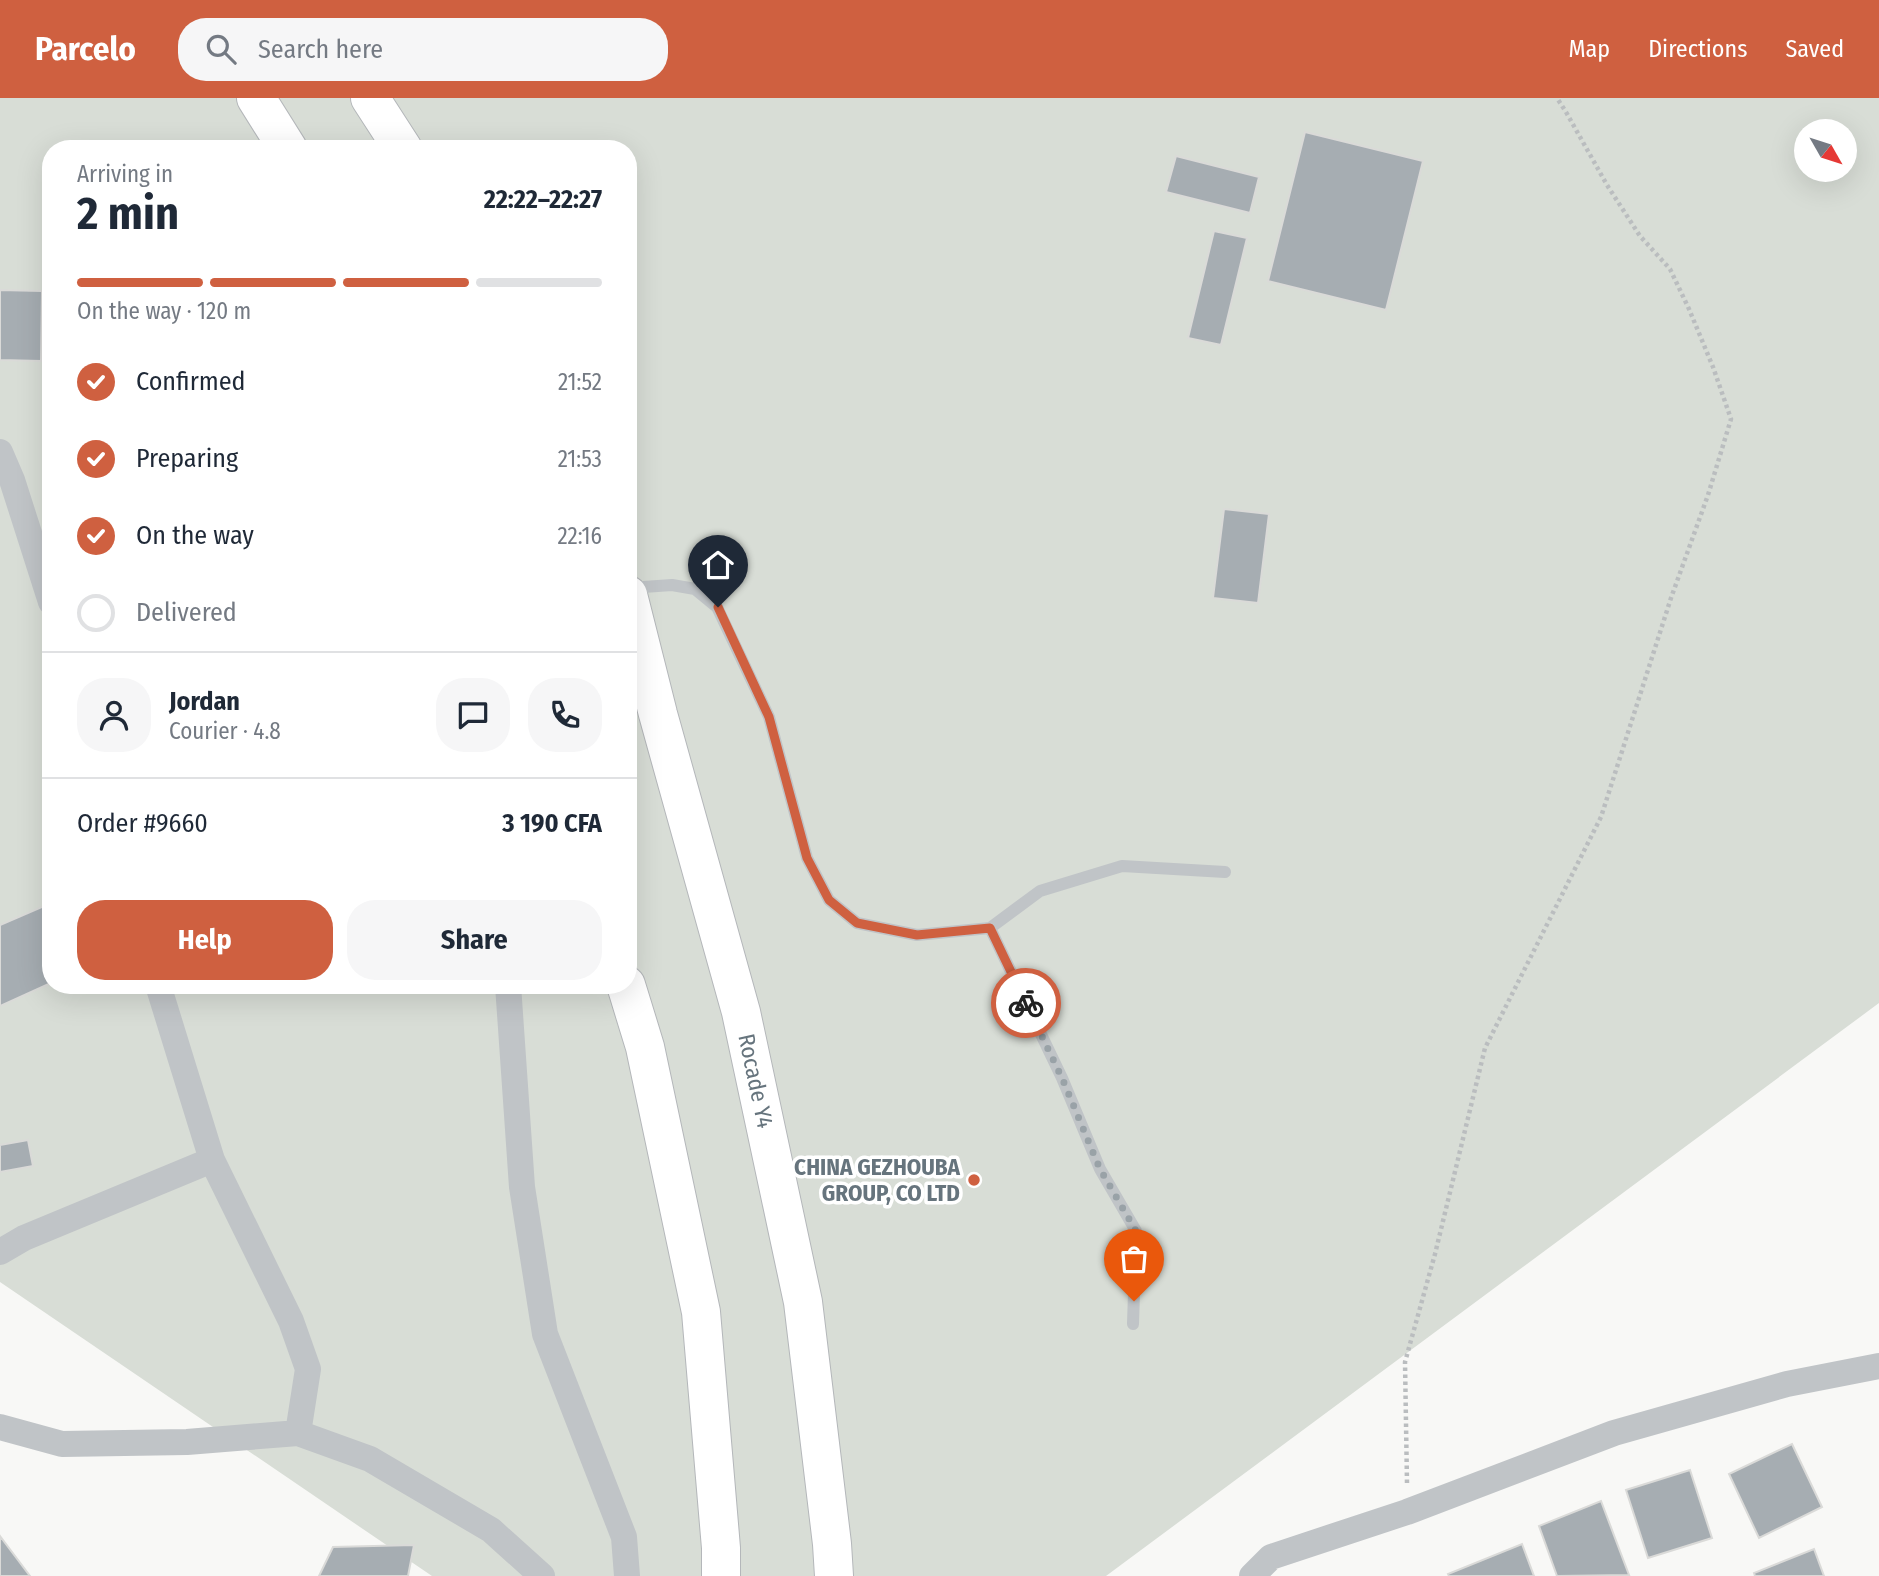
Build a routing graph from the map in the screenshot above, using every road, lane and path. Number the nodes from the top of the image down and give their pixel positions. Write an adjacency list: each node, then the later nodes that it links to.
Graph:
1 (256, 98): 4 (highway)
2 (370, 98): 5 (highway)
3 (1556, 98): 21 (path)
4 (282, 140)
5 (397, 140)
6 (0, 452): 7 (street)
7 (42, 574)
8 (637, 587): 11 (lane)
9 (637, 631): 25 (highway, Rocade Y4)
10 (1225, 872): 11 (lane)
11 (990, 928): 17 (lane)
12 (161, 994): 15 (street)
13 (509, 994): 23 (street)
14 (629, 994): 24 (highway)
15 (212, 1160): 16 (street); 20 (street)
16 (0, 1252)
17 (1133, 1324)
18 (1879, 1366): 21 (street)
19 (0, 1427): 20 (street)
20 (298, 1433): 22 (street)
21 (1407, 1512): 26 (street)
22 (542, 1576)
23 (627, 1576)
24 (721, 1576)
25 (834, 1576)
26 (1252, 1576)

